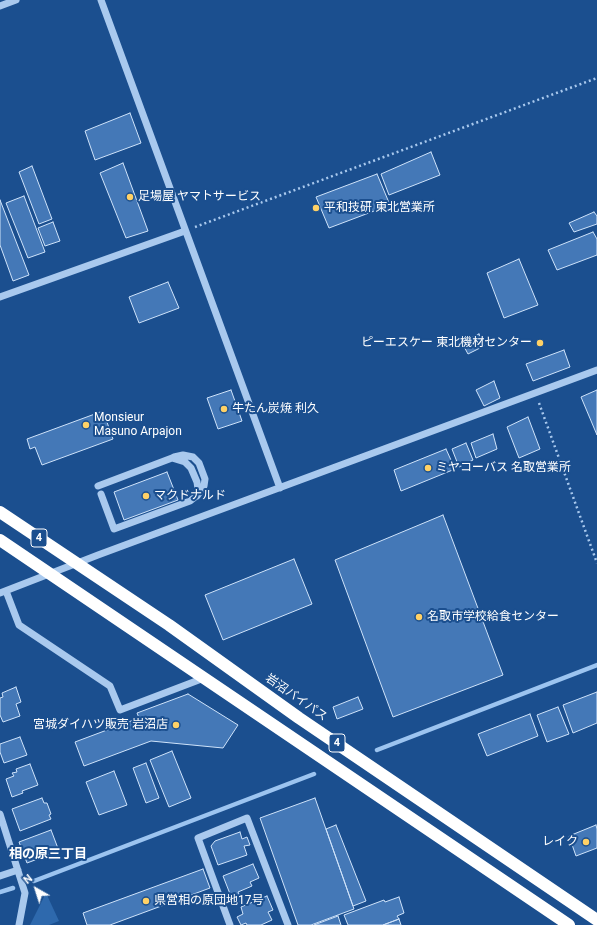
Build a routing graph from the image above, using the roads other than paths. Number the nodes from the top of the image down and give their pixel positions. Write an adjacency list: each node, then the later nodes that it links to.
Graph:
1 (16, 0): 3 (street)
2 (101, 0): 4 (street)
3 (0, 6)
4 (185, 231): 5 (street); 8 (street)
5 (0, 297)
6 (597, 370): 8 (street)
7 (98, 486): 9 (street)
8 (280, 488): 12 (street)
9 (101, 494)
10 (0, 512): 12 (highway, 岩沼バイパス / 4)
11 (0, 540): 13 (highway, 4)
12 (78, 564): 13 (street); 19 (highway, 岩沼バイパス / 4)
13 (50, 574): 14 (street); 15 (highway, 4)
14 (3, 592): 15 (street)
15 (204, 678): 23 (highway, 4)
16 (0, 814): 17 (street)
17 (18, 870): 18 (street); 20 (street)
18 (0, 876)
19 (597, 920)
20 (19, 925)
21 (230, 925): 22 (street)
22 (288, 925)
23 (569, 925)

